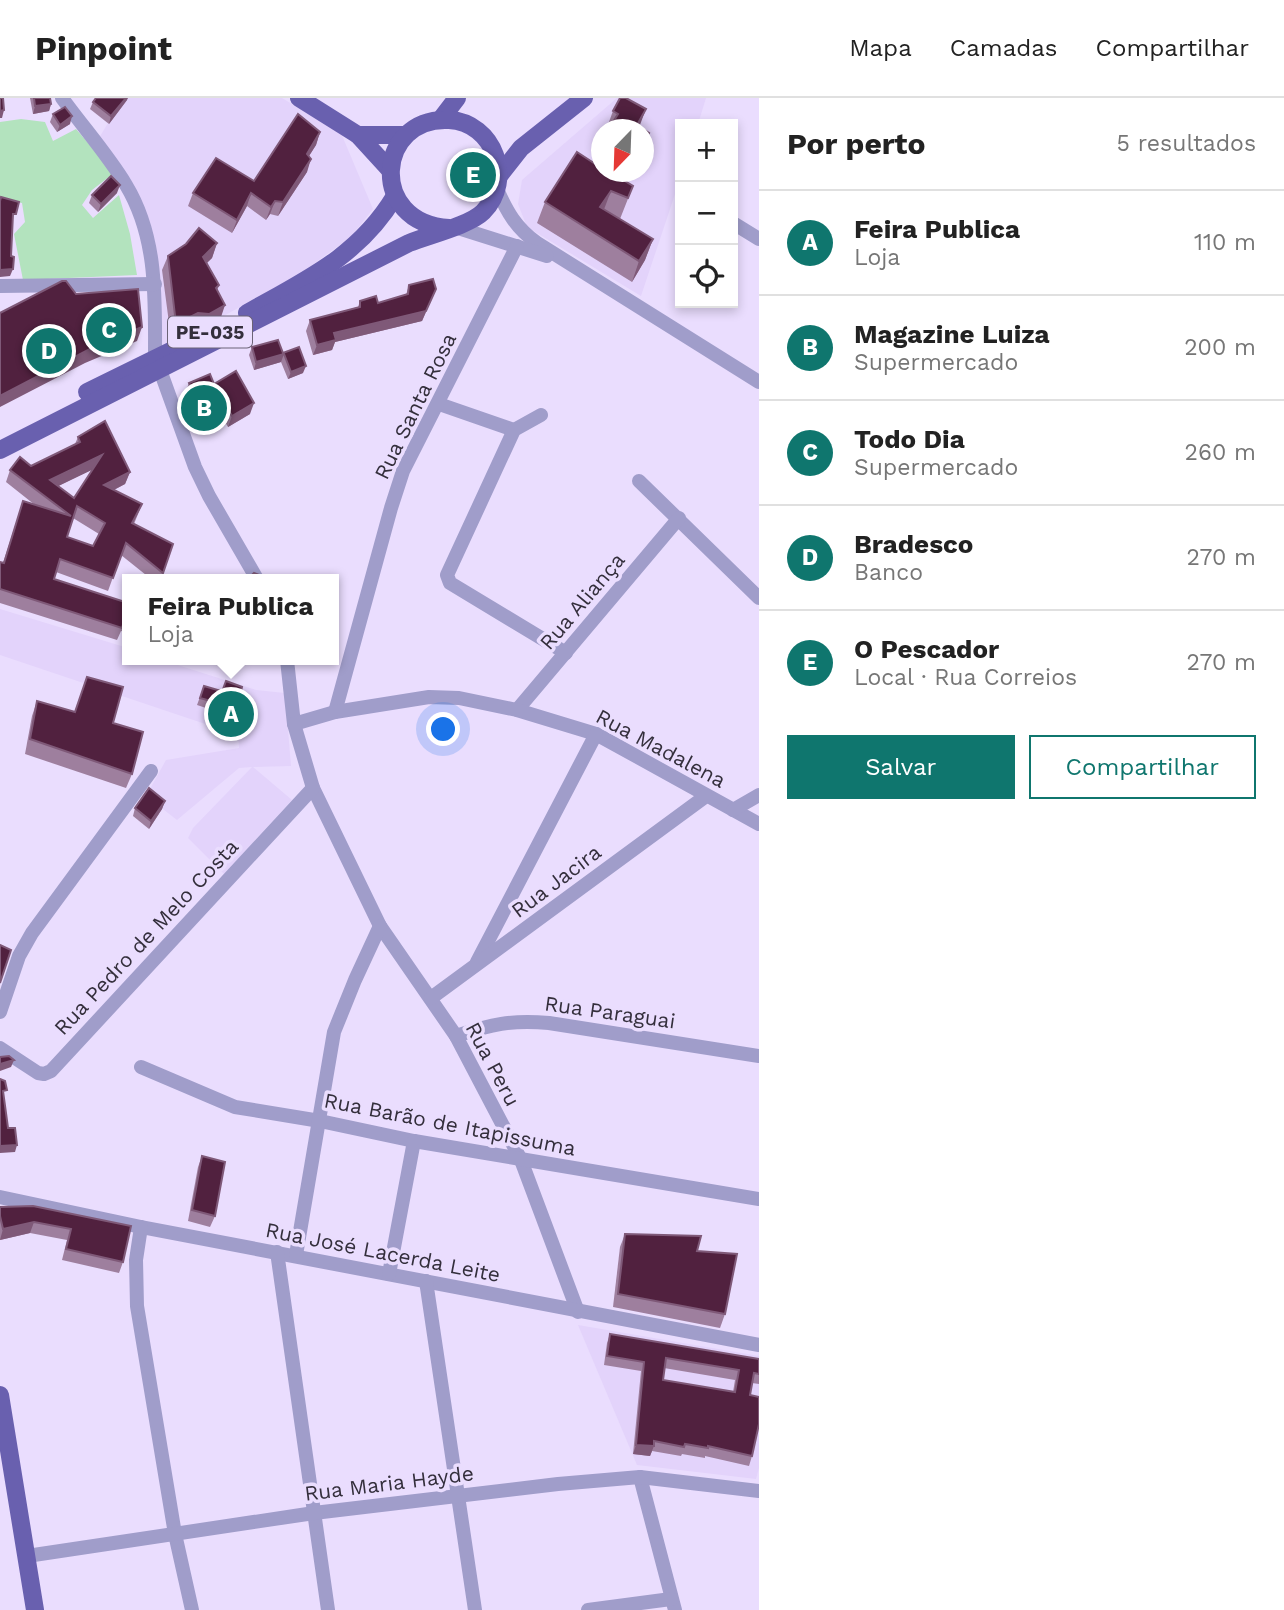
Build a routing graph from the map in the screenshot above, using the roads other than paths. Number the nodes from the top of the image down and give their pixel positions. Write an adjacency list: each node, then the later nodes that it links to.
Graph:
1 (62, 98): 16 (street)
2 (299, 98): 6 (main road)
3 (457, 98): 5 (main road)
4 (584, 98): 9 (main road, PE-035)
5 (441, 119): 7 (main road); 9 (main road)
6 (358, 135): 7 (main road); 8 (main road)
7 (406, 135): 8 (main road)
8 (390, 170): 10 (main road)
9 (498, 183): 12 (main road, PE-035); 15 (street)
10 (395, 196): 12 (main road); 18 (main road, PE-035)
11 (738, 226): 13 (street)
12 (452, 227): 14 (street); 18 (main road, PE-035)
13 (759, 239)
14 (517, 246): 15 (street); 20 (street, Rua Santa Rosa)
15 (565, 262): 19 (street)
16 (155, 284): 17 (street); 18 (street)
17 (0, 286)
18 (158, 364): 23 (main road, PE-035); 24 (main road, PE-035); 27 (street)
19 (759, 382)
20 (439, 404): 22 (street); 32 (street, Rua Santa Rosa)
21 (541, 415): 22 (street)
22 (514, 430): 29 (street)
23 (0, 436)
24 (0, 450)
25 (639, 481): 26 (street)
26 (680, 518): 28 (street); 29 (street, Rua Aliança)
27 (254, 574)
28 (759, 598)
29 (566, 653): 31 (street, Rua Aliança)
30 (288, 665): 33 (street, Rua Peru)
31 (517, 710): 32 (street, Rua Madalena); 34 (street, Rua Madalena)
32 (335, 712): 33 (street, Rua Madalena)
33 (295, 724): 36 (street, Rua Peru)
34 (596, 734): 37 (street, Rua Madalena); 42 (street)
35 (151, 771): 44 (street)
36 (313, 788): 41 (street, Rua Peru); 46 (street, Rua Pedro de Melo Costa)
37 (706, 796): 39 (street, Rua Madalena); 42 (street, Rua Jacira)
38 (759, 796): 39 (street)
39 (733, 810): 40 (street, Rua Madalena)
40 (759, 824)
41 (380, 926): 43 (street, Rua Peru); 49 (street)
42 (474, 968): 43 (street, Rua Jacira)
43 (431, 998): 45 (street, Rua Peru)
44 (0, 1012)
45 (456, 1036): 47 (street, Rua Paraguai); 51 (street, Rua Peru)
46 (0, 1048)
47 (759, 1056)
48 (141, 1067): 49 (street, Rua Barão de Itapissuma)
49 (320, 1121): 50 (street, Rua Barão de Itapissuma); 56 (street)
50 (414, 1141): 51 (street, Rua Barão de Itapissuma); 57 (street)
51 (521, 1160): 53 (street, Rua Barão de Itapissuma); 59 (street, Rua Peru)
52 (0, 1197): 54 (street, Rua José Lacerda Leite)
53 (759, 1199)
54 (141, 1227): 55 (street, Rua José Lacerda Leite); 66 (street)
55 (277, 1252): 56 (street, Rua José Lacerda Leite); 65 (street)
56 (296, 1255): 57 (street, Rua José Lacerda Leite)
57 (389, 1274): 58 (street, Rua José Lacerda Leite)
58 (426, 1281): 59 (street, Rua José Lacerda Leite); 64 (street)
59 (578, 1312): 60 (street, Rua José Lacerda Leite)
60 (759, 1345)
61 (0, 1395): 67 (main road)
62 (640, 1477): 63 (street, Rua Maria Hayde); 64 (street, Rua Maria Hayde); 68 (street)
63 (759, 1491)
64 (458, 1496): 65 (street, Rua Maria Hayde); 72 (street)
65 (314, 1513): 66 (street, Rua Maria Hayde); 71 (street)
66 (175, 1534): 67 (street, Rua Maria Hayde); 70 (street)
67 (26, 1556): 69 (main road)
68 (673, 1604): 73 (street)
69 (35, 1610)
70 (192, 1610)
71 (328, 1610)
72 (475, 1610)
73 (588, 1610)

